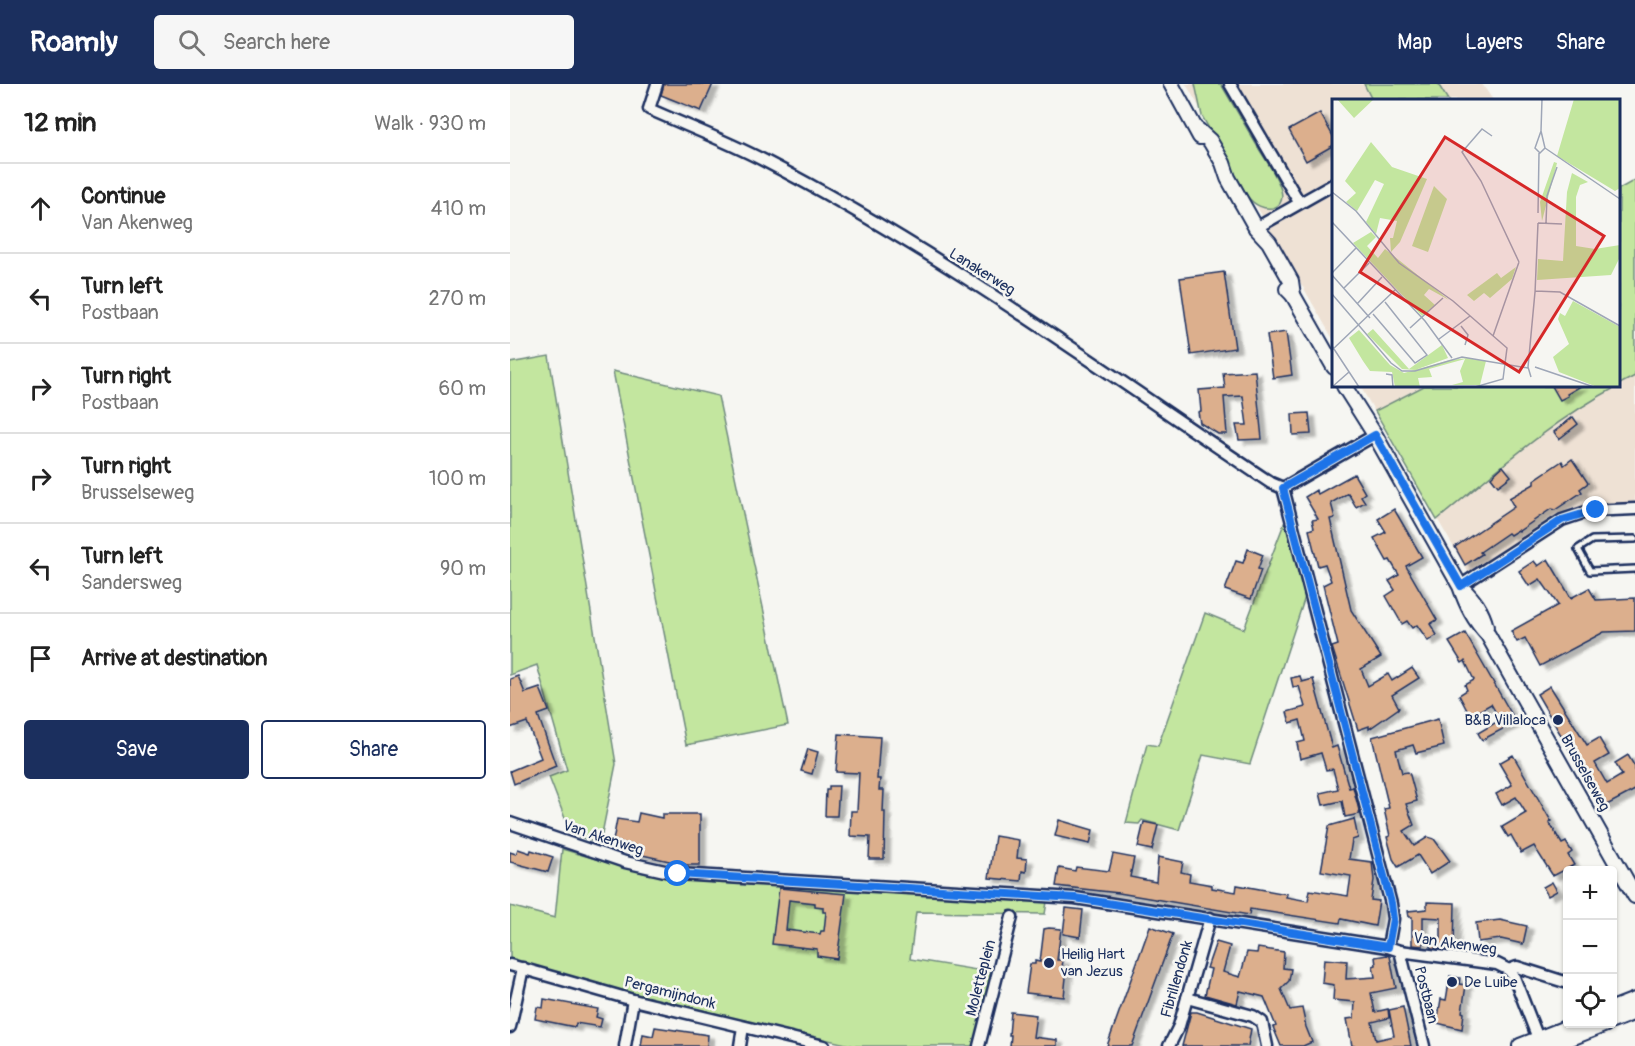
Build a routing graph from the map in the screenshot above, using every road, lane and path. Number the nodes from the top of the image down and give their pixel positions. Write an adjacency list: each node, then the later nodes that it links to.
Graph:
1 (657, 84): 10 (street, Lanakerweg)
2 (1171, 84): 6 (street)
3 (1230, 84): 5 (street)
4 (1332, 185): 5 (street)
5 (1299, 202): 6 (street)
6 (1256, 228): 7 (street)
7 (1332, 363)
8 (1345, 387): 9 (street, Brusselseweg)
9 (1375, 435): 10 (street); 14 (street, Brusselseweg)
10 (1283, 488): 19 (street)
11 (1635, 509): 14 (street)
12 (1635, 539): 13 (lane)
13 (1635, 569)
14 (1461, 586): 16 (street, Brusselseweg)
15 (510, 823): 18 (street, Van Akenweg)
16 (1635, 896)
17 (1012, 917): 39 (street, Moletteplein)
18 (1210, 918): 19 (street, Van Akenweg); 25 (street, Fibrillendonk)
19 (1388, 947): 20 (street, Van Akenweg)
20 (1400, 951): 23 (street, Van Akenweg); 42 (street, Postbaan)
21 (510, 965): 22 (street, Pergamijndonk)
22 (523, 968): 26 (street, Pergamijndonk); 31 (street)
23 (1509, 970): 24 (street, Van Akenweg); 35 (street, Van Akenweg)
24 (1563, 981)
25 (1187, 998): 40 (street, Fibrillendonk); 41 (street)
26 (633, 999): 32 (street, Pergamijndonk); 36 (street)
27 (1635, 1000): 28 (street)
28 (1617, 1007)
29 (1635, 1012): 30 (street)
30 (1617, 1019)
31 (510, 1027)
32 (743, 1027): 37 (street); 38 (street, Pergamijndonk)
33 (1567, 1028): 35 (street)
34 (1594, 1028): 44 (street)
35 (1540, 1043): 43 (street)
36 (625, 1046)
37 (740, 1046)
38 (825, 1046)
39 (979, 1046)
40 (1169, 1046)
41 (1267, 1046)
42 (1424, 1046)
43 (1520, 1046)
44 (1551, 1046)

